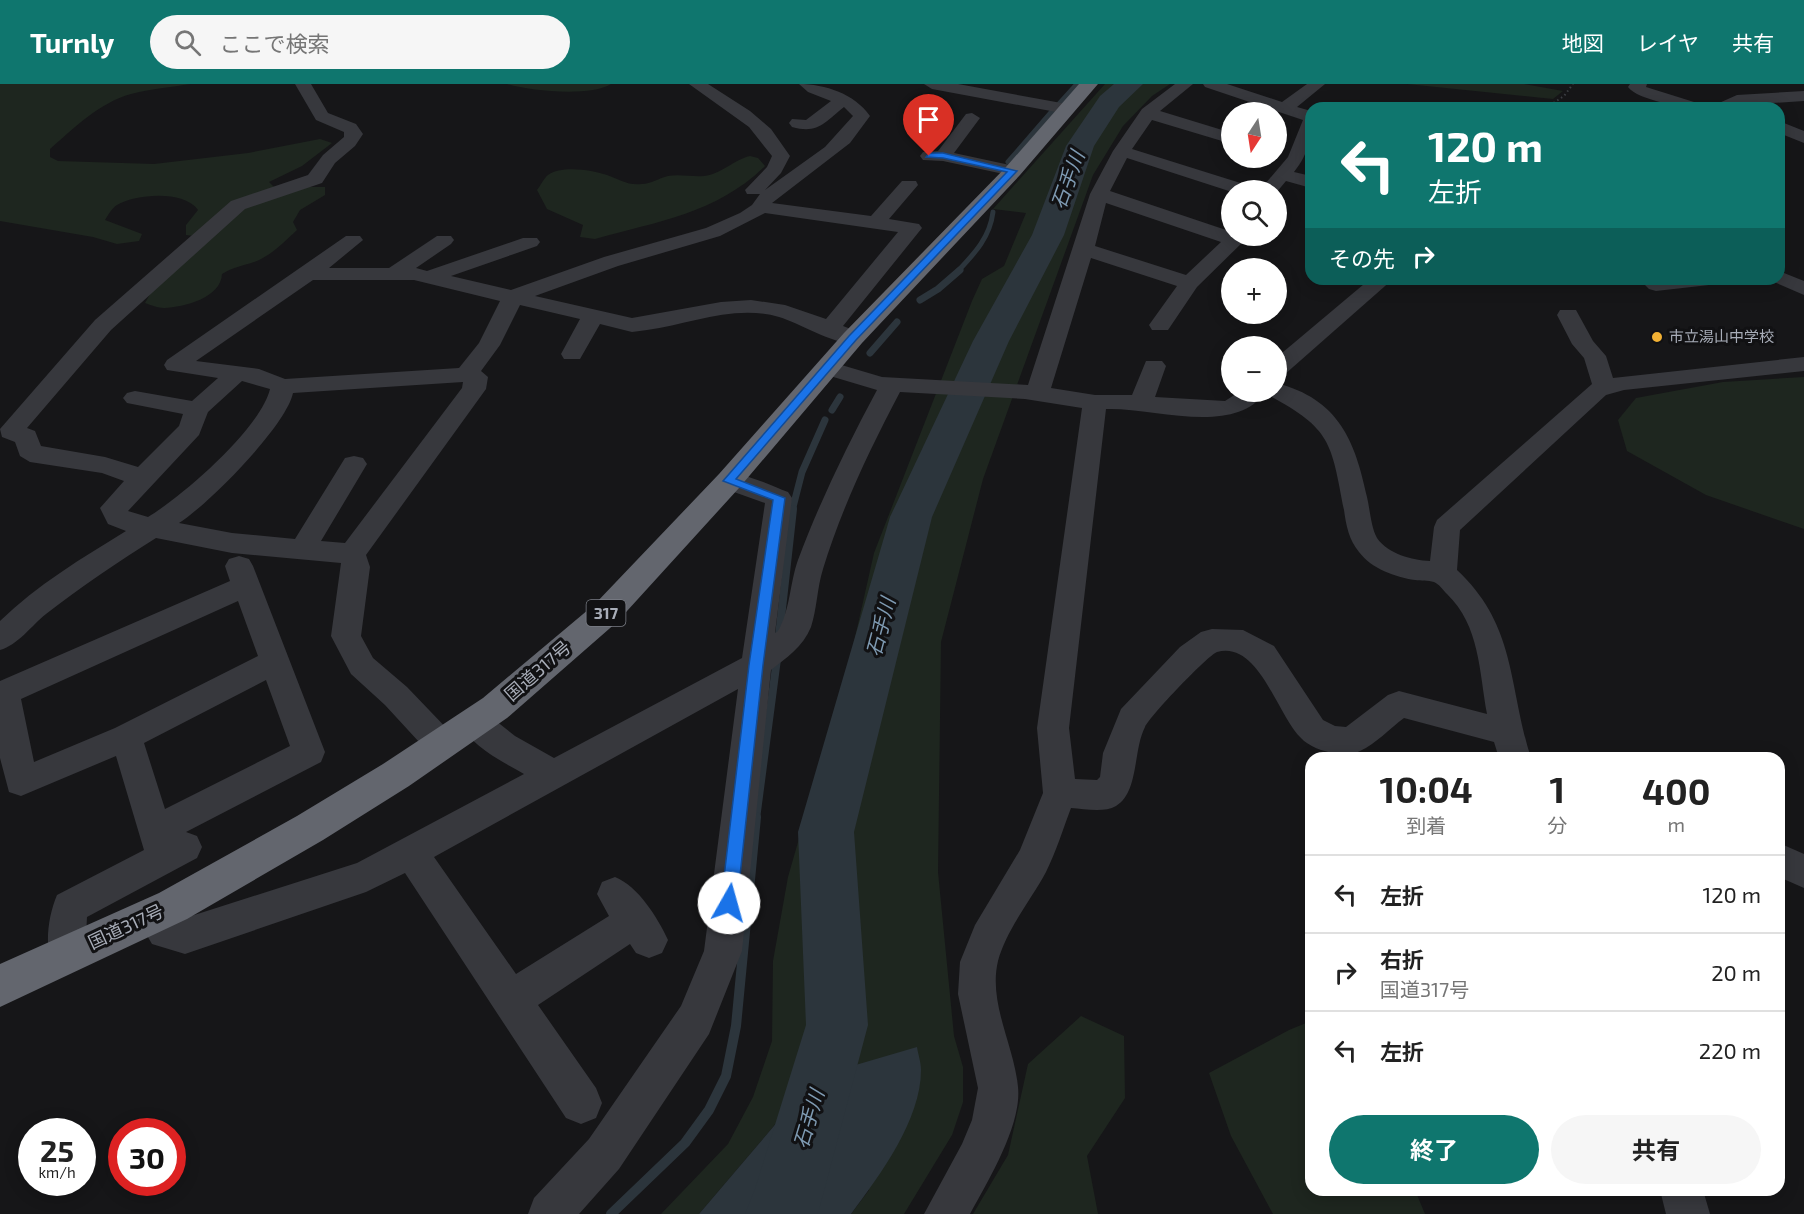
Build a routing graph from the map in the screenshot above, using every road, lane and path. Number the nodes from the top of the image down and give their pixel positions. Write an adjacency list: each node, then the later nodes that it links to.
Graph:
1 (303, 84): 86 (street)
2 (697, 84): 42 (street)
3 (807, 84): 15 (street)
4 (932, 84): 13 (street)
5 (1033, 84): 16 (street)
6 (1089, 84): 23 (highway, 国道317号 / 317)
7 (1185, 84): 24 (street)
8 (1317, 84): 21 (street)
9 (1573, 84): 18 (path)
10 (1638, 84): 19 (street)
11 (1784, 84): 14 (street)
12 (1223, 86): 17 (street)
13 (992, 89): 16 (street)
14 (1804, 96): 20 (street)
15 (843, 100): 27 (street); 42 (street)
16 (1017, 100): 23 (street)
17 (1269, 102)
18 (1555, 102)
19 (1696, 102)
20 (1760, 102)
21 (1287, 107)
22 (1287, 108): 25 (street)
23 (1067, 109): 35 (highway, 国道317号 / 317)
24 (1148, 113): 29 (street); 32 (street)
25 (1305, 115)
26 (972, 118): 35 (street)
27 (798, 123)
28 (1785, 129): 31 (street)
29 (1221, 136)
30 (1305, 136): 34 (street)
31 (1804, 138)
32 (1122, 150): 39 (street); 41 (street)
33 (1287, 155): 34 (street)
34 (1296, 158): 36 (street)
35 (1013, 171): 65 (highway, 国道317号 / 317)
36 (1282, 175): 37 (street); 38 (street)
37 (1278, 180)
38 (1305, 181)
39 (1221, 183)
40 (909, 185): 43 (street)
41 (1099, 194): 44 (street); 50 (street)
42 (755, 212): 43 (street); 47 (street)
43 (877, 221): 65 (street)
44 (1221, 233)
45 (353, 240): 54 (street)
46 (444, 240): 55 (street)
47 (680, 240): 51 (street); 61 (street)
48 (530, 242): 56 (street)
49 (1229, 246): 58 (street)
50 (1084, 249): 58 (street); 77 (street)
51 (691, 263)
52 (1804, 269): 53 (street)
53 (1785, 271)
54 (308, 273): 55 (street); 71 (street)
55 (394, 274): 56 (street)
56 (427, 278): 61 (street)
57 (1785, 280): 60 (street)
58 (1190, 283): 64 (street)
59 (1376, 285): 67 (street)
60 (1804, 289)
61 (513, 297): 63 (street); 72 (street)
62 (1568, 315): 76 (street)
63 (593, 316): 65 (street); 66 (street)
64 (1160, 326)
65 (841, 334): 70 (highway, 国道317号 / 317)
66 (572, 354)
67 (1287, 361)
68 (1804, 364): 76 (street)
69 (1154, 366): 83 (street)
70 (828, 368): 74 (street); 87 (highway, 国道317号 / 317)
71 (237, 373): 75 (street); 84 (street)
72 (466, 375): 73 (street); 91 (street)
73 (408, 379): 75 (street); 80 (street)
74 (892, 385): 77 (street); 96 (street)
75 (282, 386): 88 (street)
76 (1608, 386): 92 (street)
77 (1031, 393): 81 (street)
78 (1287, 396): 92 (street)
79 (135, 398): 84 (street)
80 (393, 402)
81 (1095, 402): 83 (street); 102 (street)
82 (1241, 402): 83 (street)
83 (1141, 403)
84 (197, 409): 86 (street)
85 (354, 464): 90 (street)
86 (142, 478): 88 (street)
87 (729, 481): 96 (street); 97 (highway, 国道317号 / 317)
88 (152, 528): 89 (street); 94 (street)
89 (232, 543): 90 (street); 93 (street)
90 (302, 550): 91 (street)
91 (352, 554): 100 (street)
92 (1443, 573): 99 (street)
93 (245, 586): 95 (street); 98 (street)
94 (1, 636)
95 (274, 662): 98 (street); 103 (street)
96 (756, 665): 101 (street); 114 (street)
97 (475, 722): 100 (highway, 国道317号 / 317); 101 (street)
98 (126, 737): 103 (street)
99 (1509, 744): 102 (street)
100 (441, 745): 107 (highway, 国道317号 / 317)
101 (554, 774): 104 (street)
102 (1060, 793): 115 (street)
103 (168, 845): 109 (street)
104 (411, 852): 107 (street); 111 (street)
105 (1785, 862): 106 (street)
106 (1804, 872)
107 (153, 915): 109 (highway, 国道317号 / 317)
108 (633, 918): 111 (street)
109 (66, 955): 110 (highway, 国道317号 / 317)
110 (0, 986)
111 (511, 1000): 112 (street)
112 (581, 1103)
113 (1684, 1196): 116 (street)
114 (550, 1214)
115 (946, 1214)
116 (1688, 1214)

